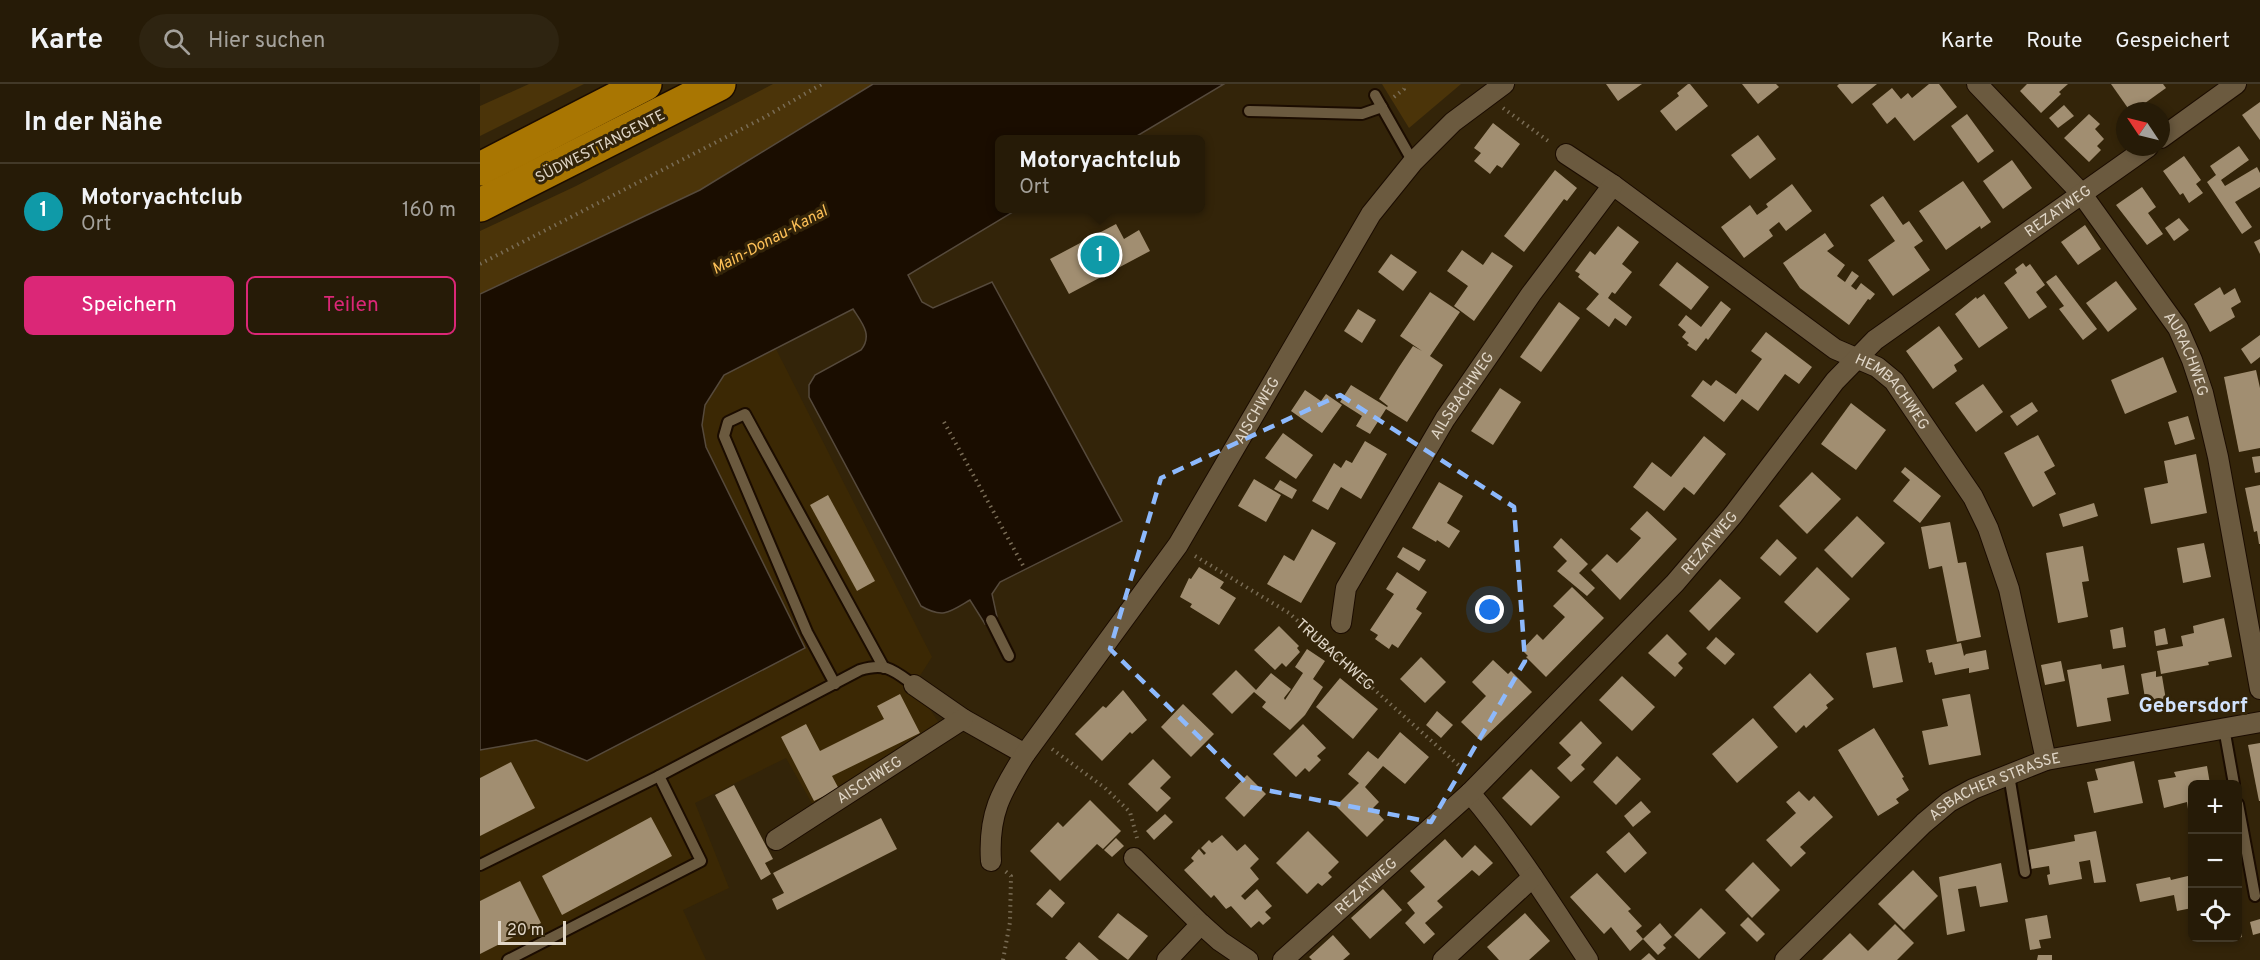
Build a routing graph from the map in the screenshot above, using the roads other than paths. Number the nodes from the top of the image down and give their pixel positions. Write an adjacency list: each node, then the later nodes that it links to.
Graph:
1 (645, 84): 13 (highway)
2 (718, 84): 16 (highway, SÜDWESTTANGENTE)
3 (1977, 84): 15 (street, AURACHWEG)
4 (2236, 84): 9 (street)
5 (1496, 89): 12 (street, AISCHWEG)
6 (1375, 95): 7 (lane)
7 (1382, 107): 8 (lane); 12 (lane)
8 (1249, 111)
9 (2170, 132)
10 (1566, 154): 14 (street, HEMBACHWEG)
11 (2135, 156): 15 (street, REZATWEG)
12 (1413, 162): 28 (street, AISCHWEG)
13 (480, 169)
14 (1613, 185): 17 (street, HEMBACHWEG); 19 (street, AILSBACHWEG)
15 (2081, 193): 17 (street, REZATWEG); 24 (street, AURACHWEG)
16 (480, 205)
17 (1856, 359): 29 (street, HEMBACHWEG); 33 (street, REZATWEG)
18 (991, 621): 20 (lane)
19 (1341, 623)
20 (1009, 656)
21 (884, 668): 22 (lane); 22 (lane); 23 (lane)
22 (835, 684): 31 (lane)
23 (914, 685): 25 (street)
24 (2260, 689)
25 (963, 719): 28 (street); 35 (street, AISCHWEG)
26 (2260, 722): 27 (street, ASBACHER STRASSE)
27 (2224, 728): 29 (street, ASBACHER STRASSE); 32 (lane)
28 (1031, 746): 37 (street, AISCHWEG)
29 (2046, 760): 30 (street, ASBACHER STRASSE)
30 (2009, 775): 39 (lane); 49 (street, ASBACHER STRASSE)
31 (659, 776): 38 (lane); 43 (lane)
32 (2233, 780)
33 (1475, 788): 40 (street); 46 (street, REZATWEG)
34 (2242, 827): 41 (lane)
35 (776, 840)
36 (1134, 858): 42 (street)
37 (991, 861)
38 (480, 866)
39 (2025, 872)
40 (1533, 877): 47 (street); 48 (street)
41 (2254, 896)
42 (1201, 924): 44 (street); 45 (street)
43 (508, 960)
44 (1167, 960)
45 (1248, 960)
46 (1284, 960)
47 (1443, 960)
48 (1588, 960)
49 (1785, 960)

